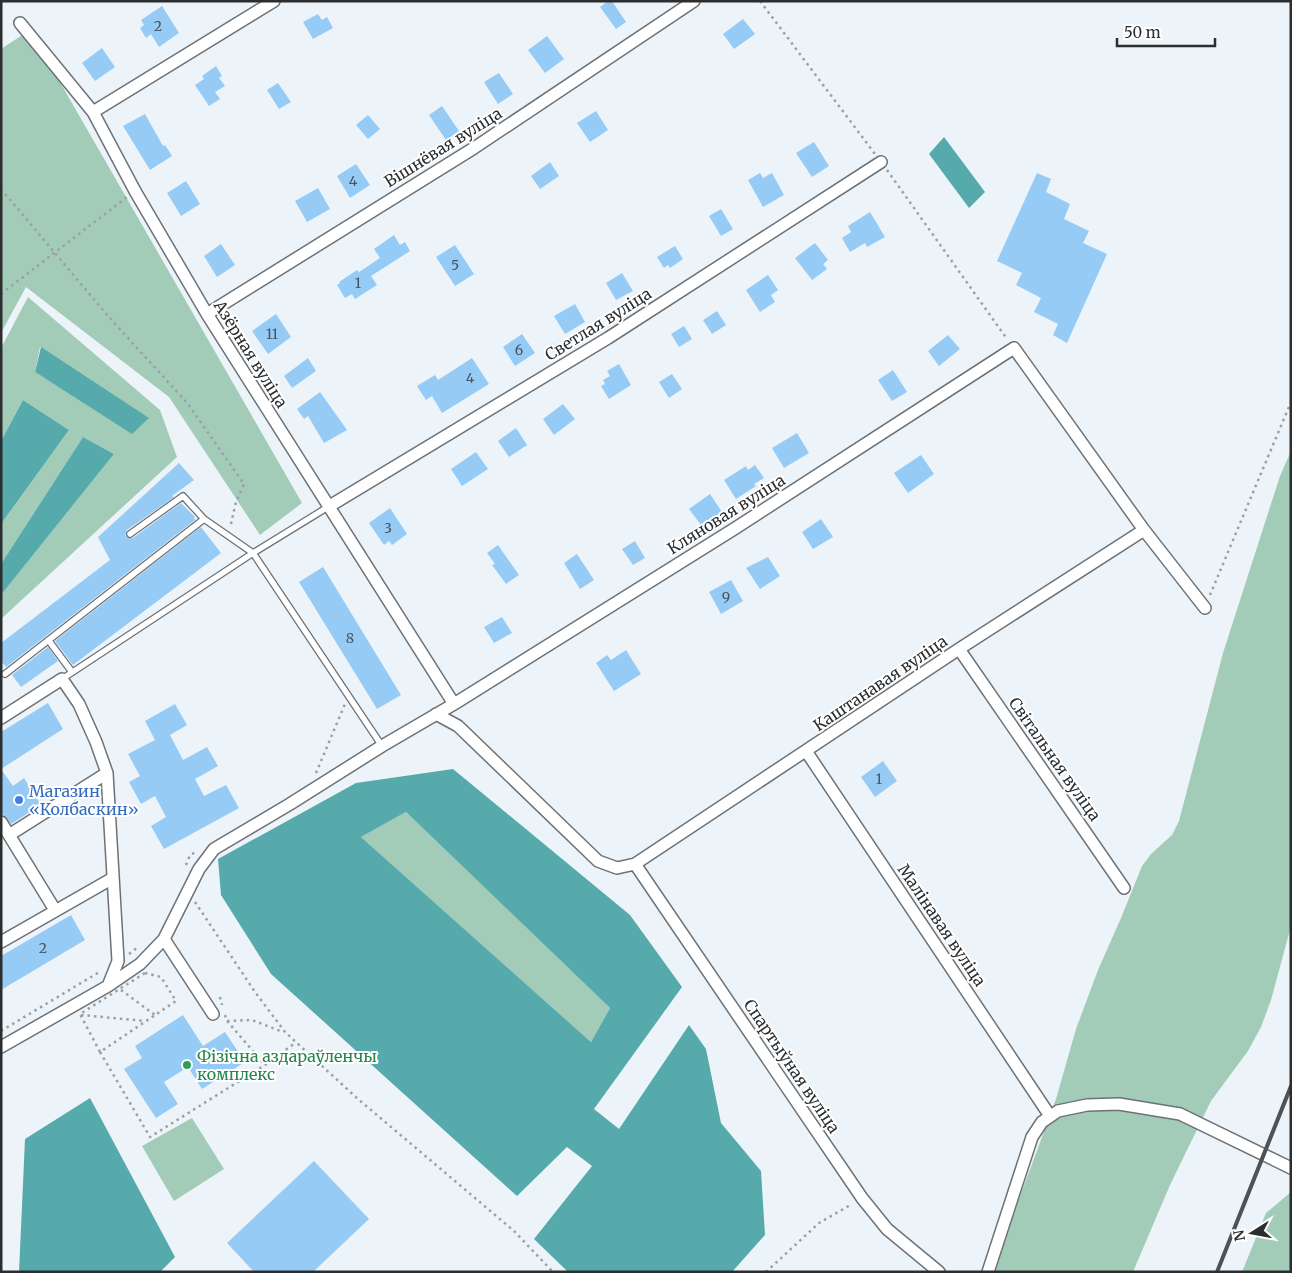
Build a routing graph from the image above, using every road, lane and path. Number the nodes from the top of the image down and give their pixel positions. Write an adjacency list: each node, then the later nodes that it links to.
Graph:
1 (274, 1): 5 (street)
2 (694, 1): 11 (street, Вішнёвая вуліца)
3 (760, 1): 6 (path)
4 (20, 23): 5 (street, Азёрная вуліца)
5 (93, 112): 8 (street, Азёрная вуліца)
6 (881, 162): 12 (path); 14 (street, Светлая вуліца)
7 (1, 189): 9 (path)
8 (135, 191): 9 (path); 11 (street, Азёрная вуліца)
9 (55, 252): 10 (path); 18 (path)
10 (1, 294)
11 (207, 314): 14 (street, Азёрная вуліца)
12 (1014, 348): 16 (street); 25 (street, Кляновая вуліца)
13 (1291, 402): 20 (path)
14 (328, 507): 19 (lane); 25 (street, Азёрная вуліца)
15 (204, 519): 17 (lane); 18 (lane); 21 (lane)
16 (1144, 530): 20 (street); 22 (street, Каштанавая вуліца)
17 (130, 534)
18 (228, 536): 19 (lane)
19 (253, 553): 24 (lane); 28 (lane)
20 (1205, 608)
21 (49, 642): 23 (lane); 24 (lane)
22 (959, 649): 29 (street, Каштанавая вуліца); 35 (street, Світальная вуліца)
23 (5, 674)
24 (67, 676): 27 (street); 30 (street)
25 (454, 704): 26 (street, Кляновая вуліца)
26 (436, 714): 28 (street, Кляновая вуліца); 33 (street)
27 (1, 718)
28 (382, 746): 36 (street, Кляновая вуліца)
29 (806, 752): 33 (street, Каштанавая вуліца); 53 (street, Малінавая вуліца)
30 (108, 773): 32 (street); 34 (street)
31 (1, 822): 32 (street)
32 (9, 835): 37 (street)
33 (634, 864): 55 (street, Спартыўная вуліца)
34 (113, 878): 37 (street); 40 (street)
35 (1124, 888)
36 (188, 892): 38 (street, Кляновая вуліца); 48 (path)
37 (55, 910): 39 (street)
38 (164, 939): 40 (street, Кляновая вуліца); 44 (street)
39 (1, 942)
40 (108, 986): 50 (street, Кляновая вуліца)
41 (120, 989): 43 (path); 45 (path); 45 (path)
42 (220, 997): 47 (path)
43 (80, 1014): 46 (path); 51 (path)
44 (212, 1014)
45 (155, 1016): 46 (path)
46 (147, 1021): 51 (path)
47 (227, 1021): 48 (path); 52 (path)
48 (285, 1032): 49 (path)
49 (295, 1043): 52 (path); 56 (path)
50 (1, 1047)
51 (100, 1052): 52 (path)
52 (265, 1065)
53 (1050, 1116): 54 (street); 59 (street)
54 (1291, 1168)
55 (862, 1198): 57 (path); 58 (street, Спартыўная вуліца)
56 (553, 1272)
57 (766, 1272)
58 (939, 1272)
59 (988, 1272)

